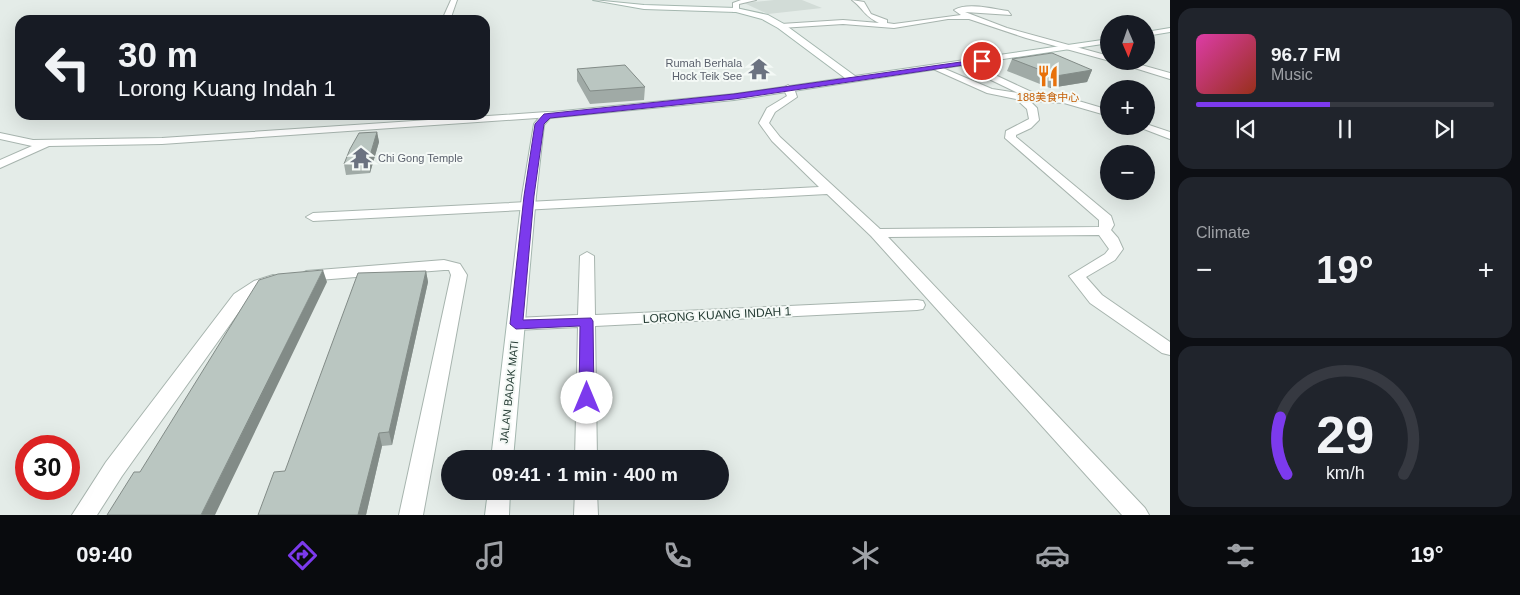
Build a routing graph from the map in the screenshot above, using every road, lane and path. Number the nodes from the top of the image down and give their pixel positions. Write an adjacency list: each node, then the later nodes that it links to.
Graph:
1 (454, 0): 7 (street)
2 (600, 0): 5 (street)
3 (753, 0): 5 (street)
4 (855, 0): 10 (street)
5 (736, 10): 9 (street)
6 (1008, 13): 8 (street)
7 (448, 15)
8 (969, 17): 10 (street); 14 (street)
9 (782, 26): 10 (street); 20 (street)
10 (894, 26)
11 (1170, 30): 12 (street)
12 (1155, 32)
13 (1100, 42): 14 (street)
14 (1068, 47): 15 (street); 16 (street)
15 (1100, 56)
16 (965, 64): 17 (street); 23 (street)
17 (935, 68): 20 (street); 22 (street)
18 (1148, 70): 19 (street)
19 (1170, 76)
20 (853, 79): 21 (street)
21 (788, 88): 25 (street); 33 (street)
22 (1020, 97): 23 (street); 36 (street)
23 (1036, 98): 24 (street)
24 (1100, 110)
25 (547, 116): 26 (street); 34 (street, JALAN BADAK MATI)
26 (490, 119)
27 (478, 120): 31 (street)
28 (1155, 131): 30 (street)
29 (0, 136): 31 (street)
30 (1170, 136)
31 (51, 143): 32 (street)
32 (0, 164)
33 (831, 190): 34 (street); 37 (street)
34 (528, 206): 35 (street); 41 (street, JALAN BADAK MATI)
35 (314, 217)
36 (1103, 231): 37 (street); 42 (street)
37 (876, 233): 51 (street)
38 (587, 256): 40 (street)
39 (917, 305): 40 (street, LORONG KUANG INDAH 1)
40 (586, 321): 41 (street, LORONG KUANG INDAH 1); 44 (street)
41 (516, 324): 43 (street, JALAN BADAK MATI)
42 (1168, 349)
43 (503, 450)
44 (586, 450)
45 (498, 500): 49 (street)
46 (586, 500): 50 (street)
47 (84, 515): 48 (street)
48 (411, 515)
49 (497, 515)
50 (586, 515)
51 (1137, 515)

